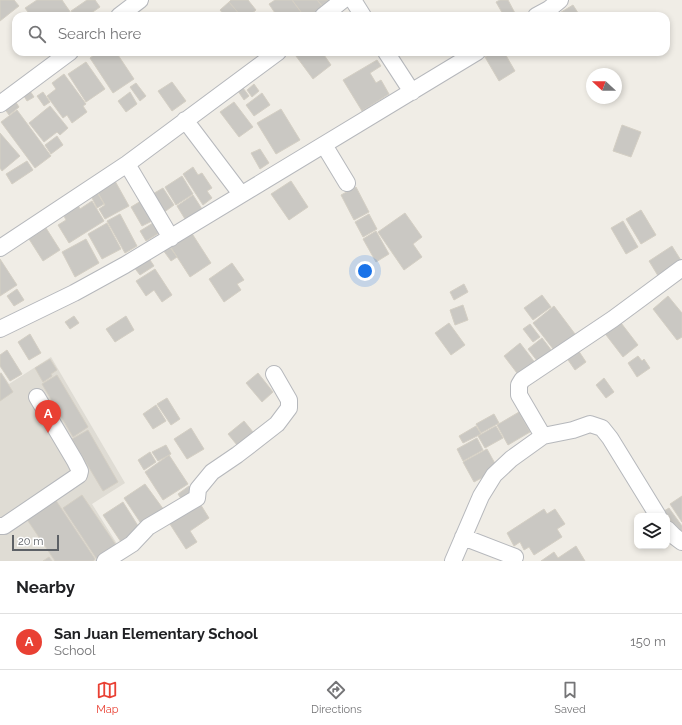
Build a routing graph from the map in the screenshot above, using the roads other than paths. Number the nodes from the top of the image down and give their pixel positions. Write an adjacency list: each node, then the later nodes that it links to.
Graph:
1 (140, 0): 5 (street)
2 (343, 0): 6 (street)
3 (353, 0): 7 (street)
4 (560, 0): 8 (street)
5 (124, 12)
6 (328, 12)
7 (360, 12)
8 (544, 12)
9 (65, 56): 14 (street)
10 (273, 56): 15 (street)
11 (389, 56): 13 (street)
12 (470, 56): 13 (street)
13 (412, 92): 16 (street)
14 (0, 104)
15 (185, 120): 17 (street); 19 (street)
16 (324, 145): 18 (street); 19 (street)
17 (126, 164): 20 (street); 21 (street)
18 (347, 183)
19 (242, 194): 20 (street)
20 (171, 238): 23 (street)
21 (0, 248)
22 (682, 268): 26 (street)
23 (0, 329)
24 (274, 374): 33 (street)
25 (37, 397): 28 (street)
26 (543, 436): 27 (street); 30 (street)
27 (656, 513)
28 (0, 526)
29 (670, 532): 31 (street)
30 (463, 537): 32 (street); 34 (street)
31 (682, 542)
32 (515, 556)
33 (105, 561)
34 (453, 561)

